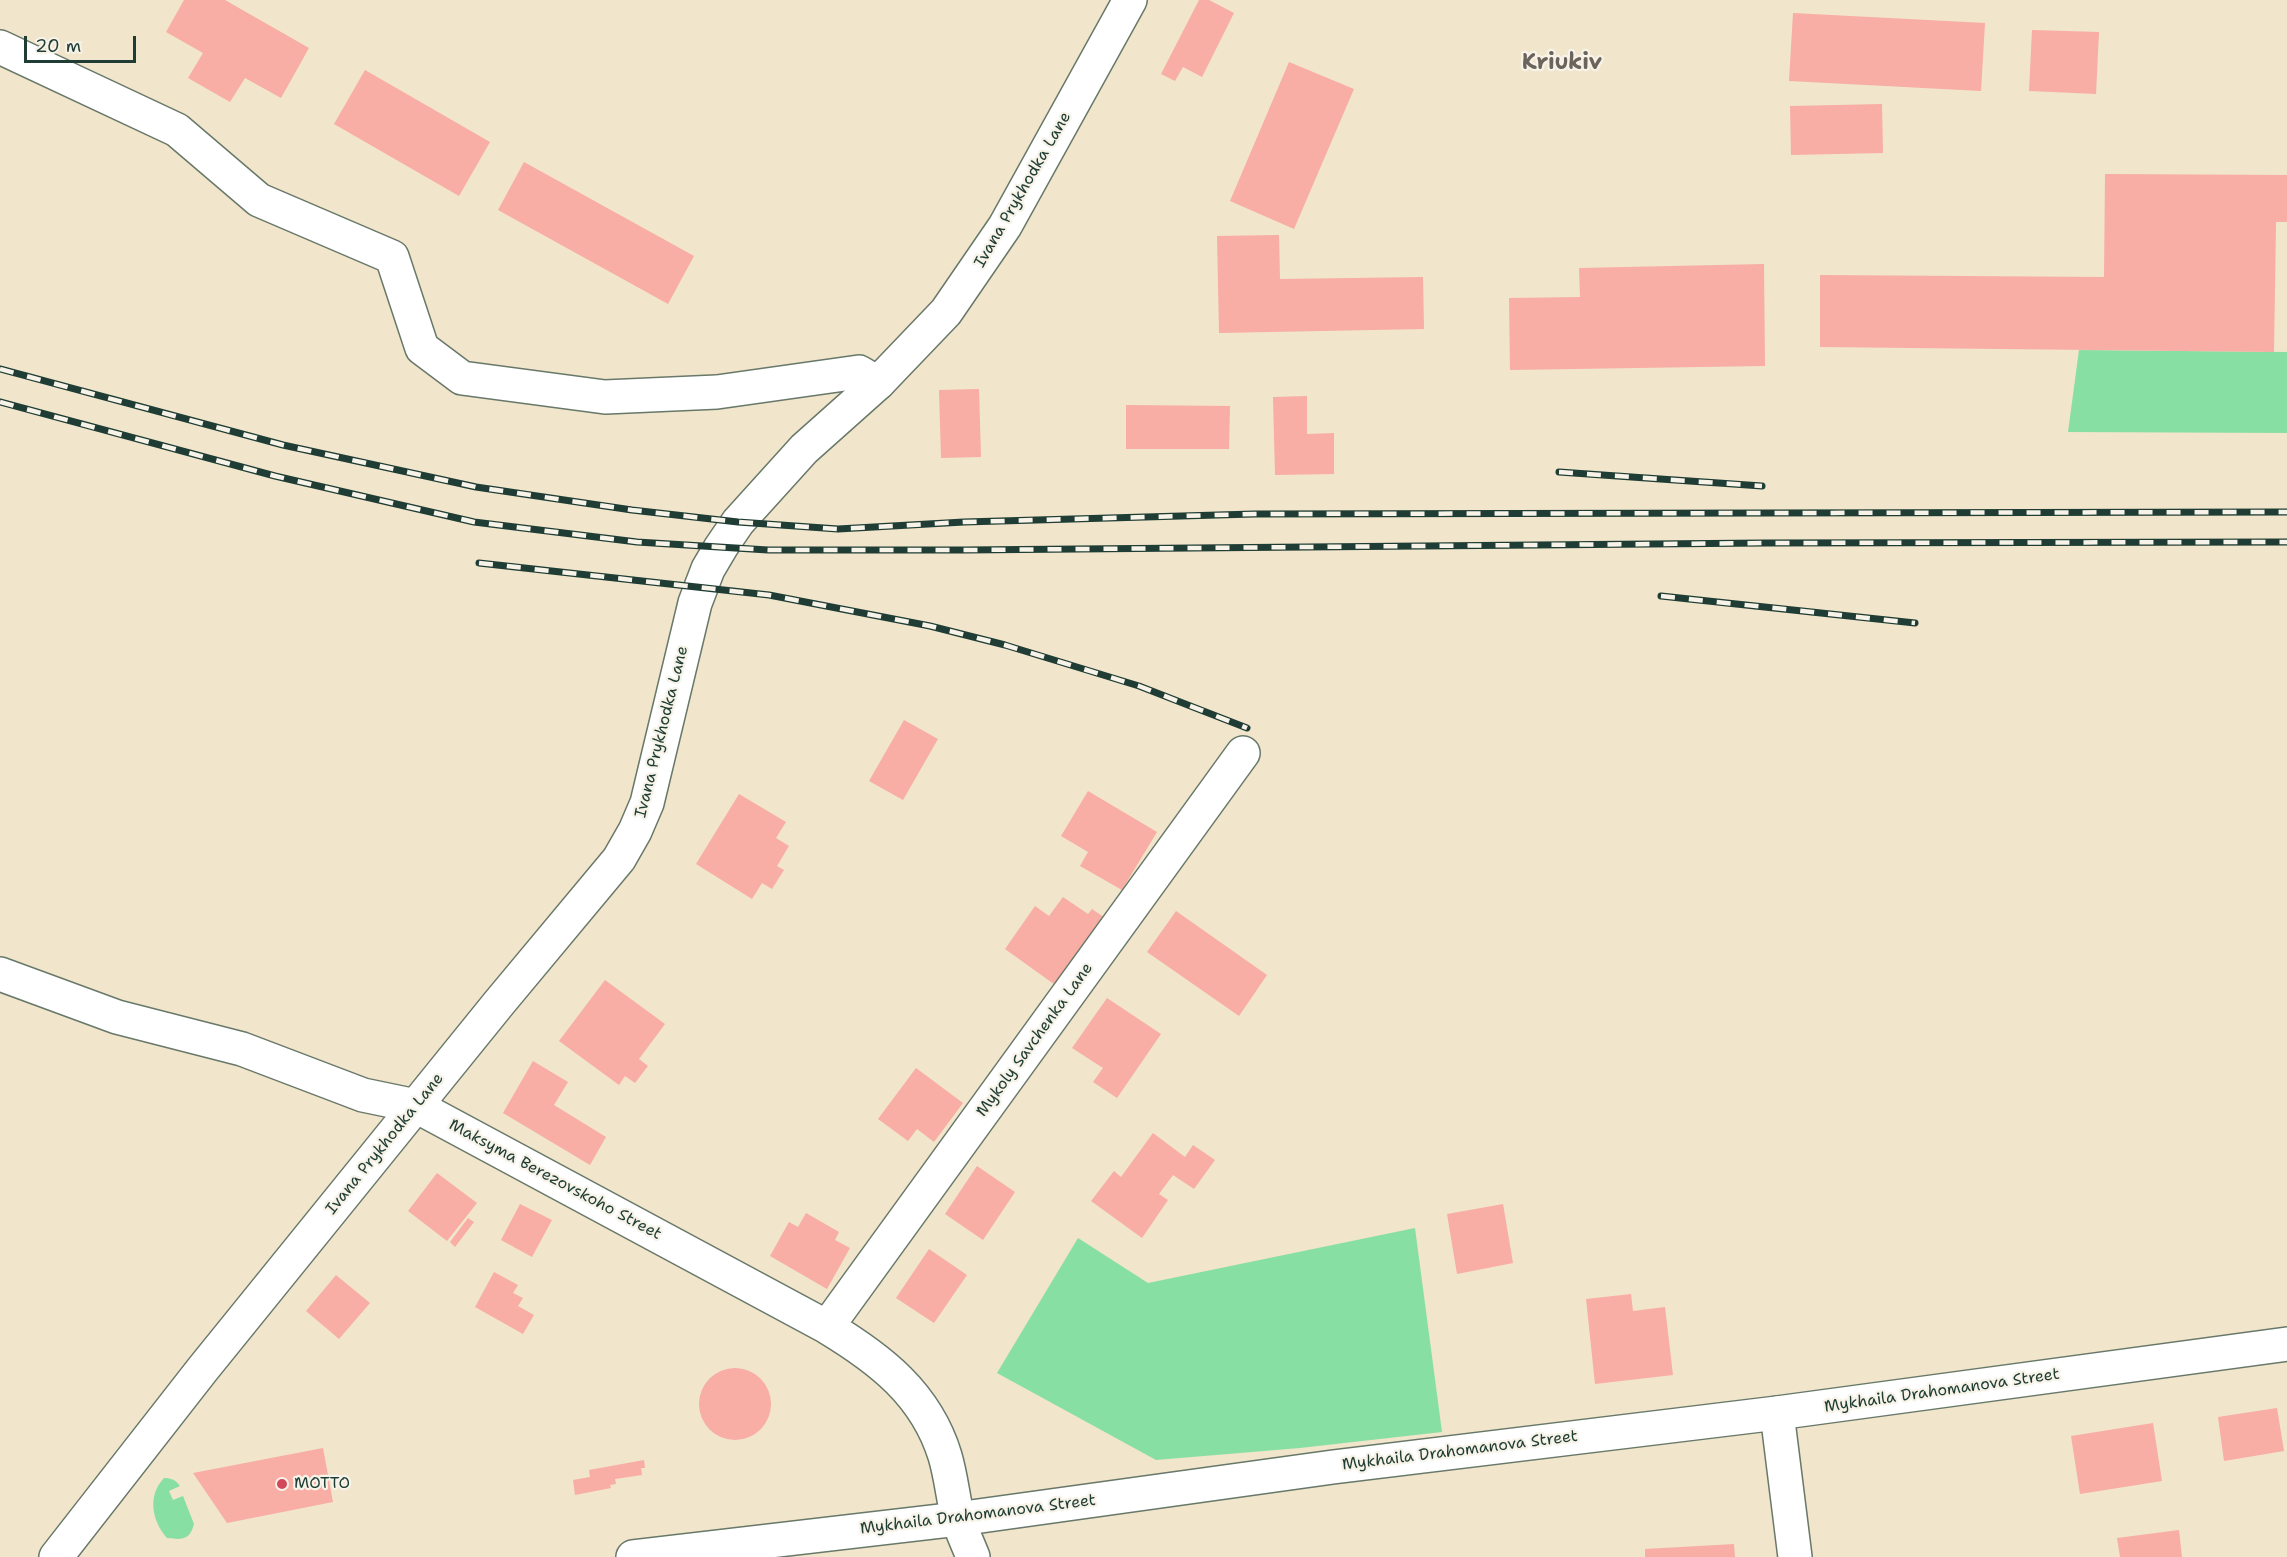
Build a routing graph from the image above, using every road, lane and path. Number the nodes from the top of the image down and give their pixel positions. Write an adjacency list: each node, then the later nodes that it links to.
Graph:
1 (1130, 0): 3 (street, Ivana Prykhodka Lane)
2 (0, 46): 3 (street)
3 (878, 383): 6 (street, Ivana Prykhodka Lane)
4 (1243, 753): 7 (street, Mykoly Savchenka Lane)
5 (0, 974): 6 (street, Maksyma Berezovskoho Street)
6 (416, 1106): 7 (street, Maksyma Berezovskoho Street); 11 (street, Ivana Prykhodka Lane)
7 (827, 1327): 10 (street, Maksyma Berezovskoho Street)
8 (2287, 1344): 9 (street, Mykhaila Drahomanova Street)
9 (1777, 1413): 10 (street, Mykhaila Drahomanova Street); 14 (street)
10 (958, 1519): 12 (street, Mykhaila Drahomanova Street); 13 (street, Maksyma Berezovskoho Street)
11 (59, 1556)
12 (633, 1557)
13 (974, 1557)
14 (1795, 1557)

